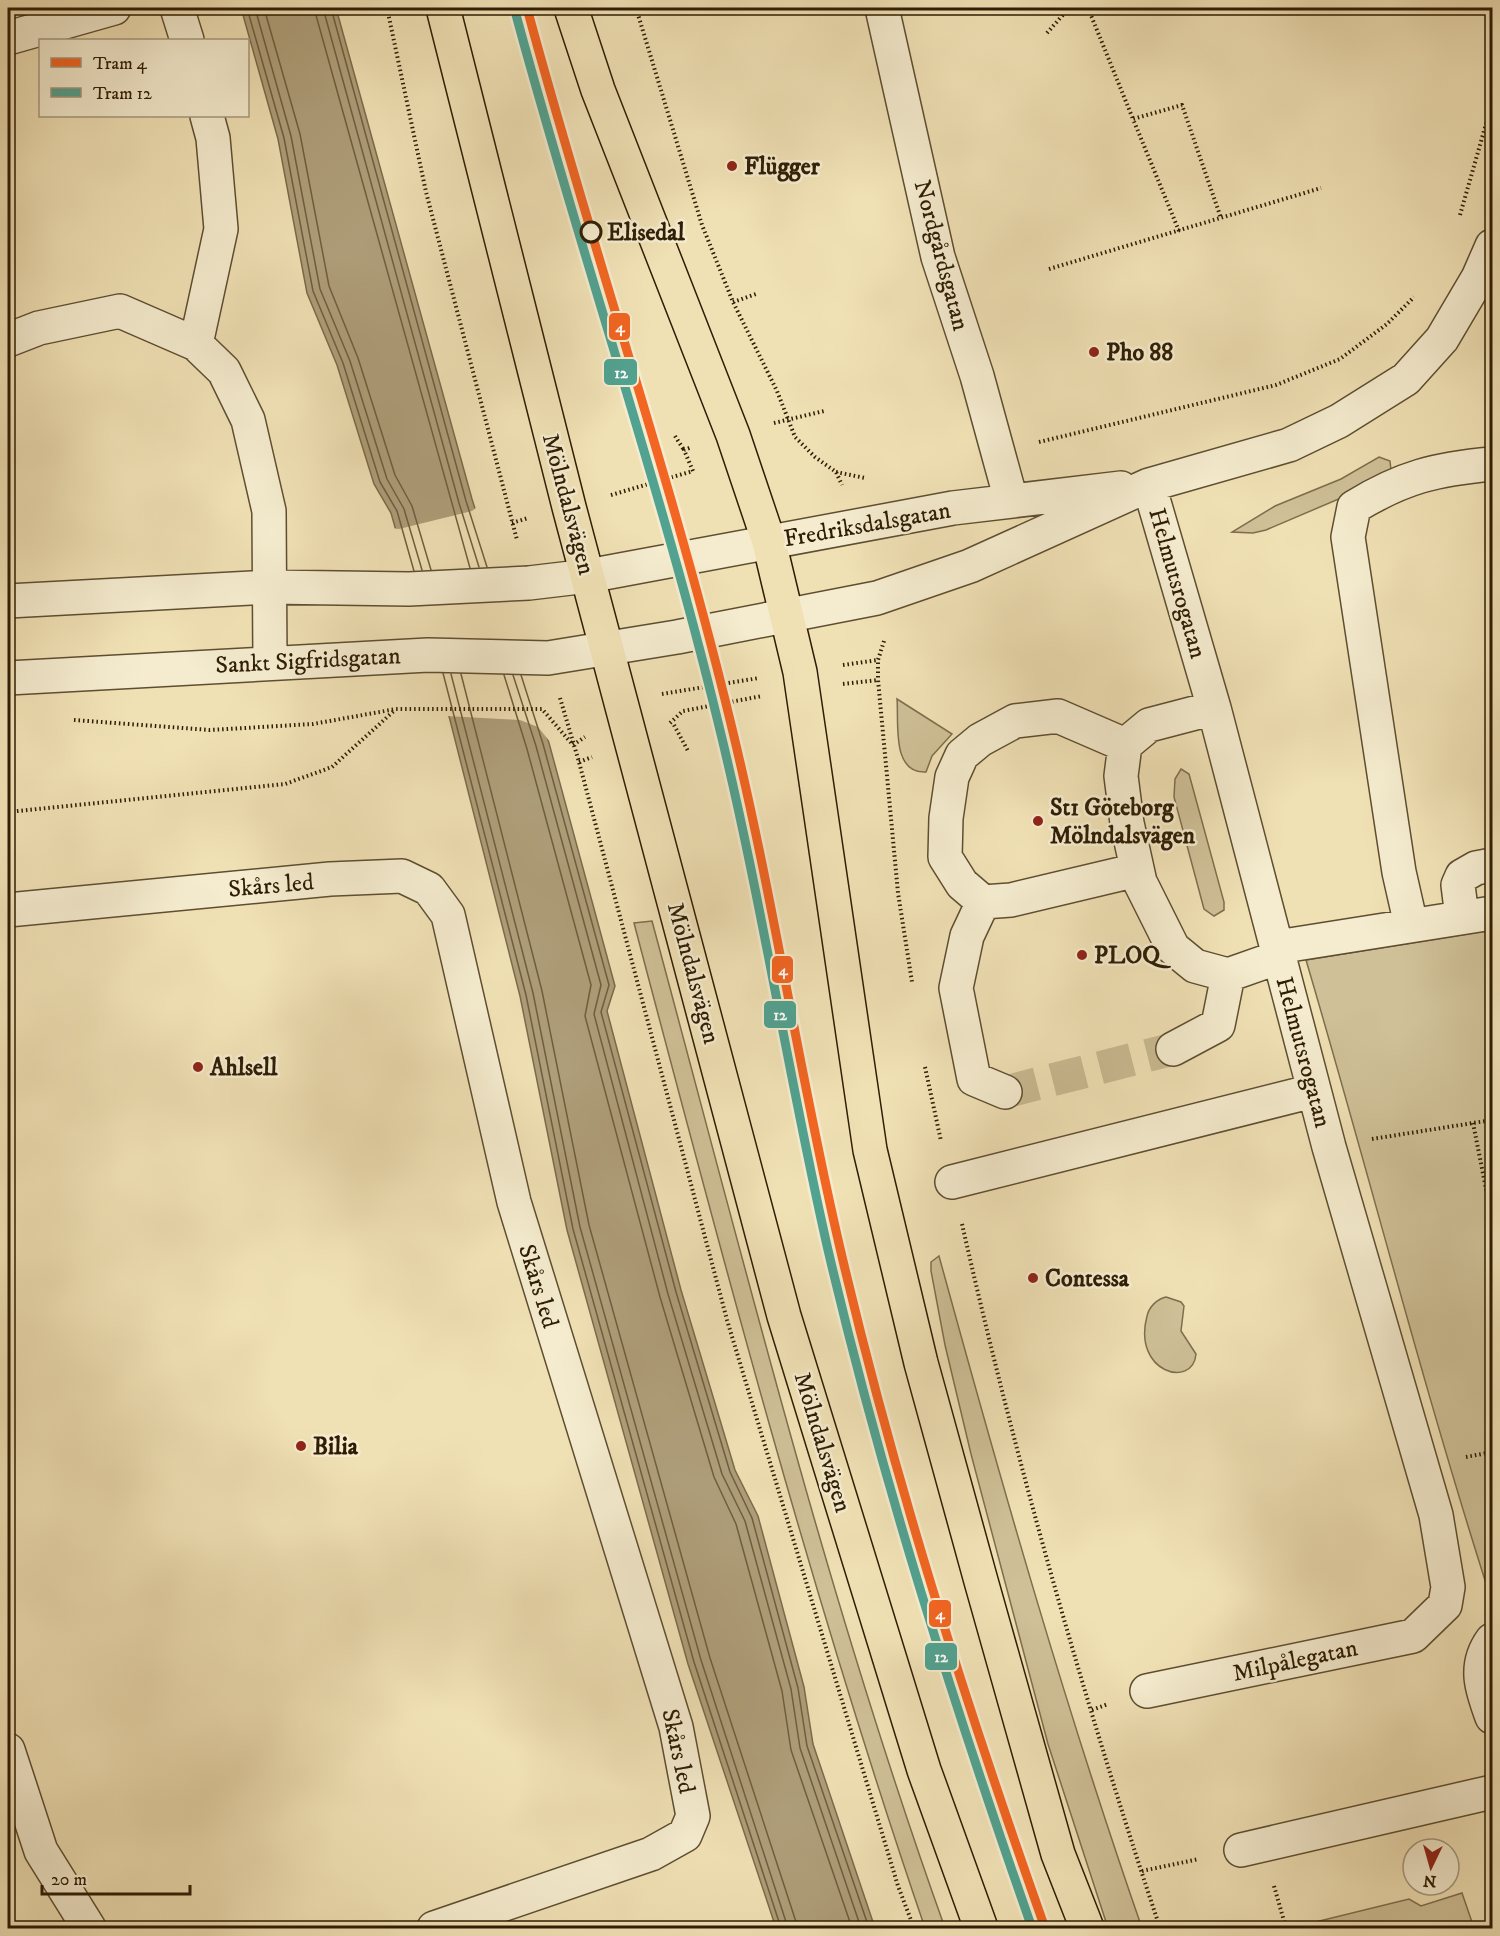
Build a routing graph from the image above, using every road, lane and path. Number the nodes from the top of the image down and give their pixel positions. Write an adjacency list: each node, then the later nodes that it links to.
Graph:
1 (114, 8): 11 (street)
2 (177, 8): 12 (street)
3 (387, 8): 39 (path)
4 (443, 8): 38 (main road, Mölndalsvägen)
5 (571, 8): 29 (main road)
6 (636, 8): 24 (path)
7 (882, 8): 32 (street, Nordgårdsgatan)
8 (1069, 8): 10 (path)
9 (1088, 8): 15 (path)
10 (1047, 33)
11 (8, 38)
12 (187, 39)
13 (1492, 103): 17 (path)
14 (207, 117): 26 (street)
15 (1133, 119): 18 (path); 19 (path)
16 (1321, 188): 18 (path)
17 (1460, 217)
18 (1221, 218): 19 (path)
19 (1179, 231): 21 (path)
20 (1492, 246): 36 (street, Fredriksdalsgatan)
21 (1049, 269)
22 (1418, 293): 32 (path)
23 (756, 294): 24 (path)
24 (733, 302): 28 (path)
25 (8, 340): 26 (street)
26 (196, 344): 44 (street)
27 (824, 411): 28 (path)
28 (787, 419): 29 (path); 34 (path)
29 (733, 435): 31 (path); 41 (main road)
30 (675, 436): 31 (path)
31 (684, 450): 38 (path)
32 (997, 452): 37 (street, Nordgårdsgatan)
33 (1492, 464): 68 (street)
34 (836, 472): 35 (path); 40 (path)
35 (876, 478)
36 (1149, 485): 37 (street, Fredriksdalsgatan); 45 (street, Fredriksdalsgatan); 54 (street, Helmutsrogatan)
37 (1011, 500): 40 (street, Fredriksdalsgatan)
38 (569, 507): 39 (path); 42 (main road, Mölndalsvägen)
39 (512, 523): 43 (path)
40 (859, 525): 41 (street, Fredriksdalsgatan)
41 (769, 542): 42 (street, Fredriksdalsgatan); 47 (main road)
42 (588, 576): 43 (street); 48 (main road, Mölndalsvägen)
43 (519, 583): 44 (street)
44 (269, 587): 46 (street); 51 (street)
45 (877, 598): 47 (street, Fredriksdalsgatan); 50 (path)
46 (8, 601)
47 (787, 614): 48 (street, Fredriksdalsgatan); 52 (main road)
48 (608, 650): 49 (street, Sankt Sigfridsgatan); 56 (main road, Mölndalsvägen)
49 (538, 657): 51 (street, Sankt Sigfridsgatan); 60 (path)
50 (878, 660): 52 (path); 71 (path)
51 (270, 662): 53 (street, Sankt Sigfridsgatan)
52 (800, 672): 56 (path); 95 (main road)
53 (8, 678)
54 (1215, 708): 59 (street); 69 (street, Helmutsrogatan)
55 (396, 709): 57 (path); 60 (path); 62 (path)
56 (624, 710): 60 (path); 94 (main road, Mölndalsvägen)
57 (63, 721)
58 (672, 722): 61 (path)
59 (1125, 745): 64 (street); 65 (street)
60 (573, 746): 93 (path)
61 (688, 751)
62 (8, 812)
63 (1492, 865): 67 (street)
64 (1137, 870): 65 (street); 70 (street)
65 (983, 902): 75 (street)
66 (8, 910): 92 (street, Skårs led)
67 (1477, 915): 68 (street)
68 (1411, 925): 69 (street)
69 (1278, 952): 70 (street); 74 (street, Helmutsrogatan)
70 (1228, 975): 72 (street)
71 (912, 986)
72 (1173, 1049)
73 (923, 1056): 79 (path)
74 (1313, 1091): 79 (street); 83 (street, Helmutsrogatan)
75 (1005, 1092)
76 (1492, 1120): 77 (path)
77 (1473, 1123): 78 (path); 80 (path)
78 (1371, 1140)
79 (952, 1182): 90 (path)
80 (1492, 1219)
81 (1492, 1452): 82 (path)
82 (1466, 1457)
83 (1436, 1616): 85 (street, Milpålegatan)
84 (1492, 1641): 86 (street)
85 (1147, 1691)
86 (1492, 1717)
87 (8, 1750): 91 (street)
88 (1492, 1792): 89 (street)
89 (1241, 1850): 90 (path)
90 (1142, 1871): 96 (path)
91 (89, 1929)
92 (434, 1929)
93 (914, 1929)
94 (981, 1929)
95 (1087, 1929)
96 (1160, 1929)

